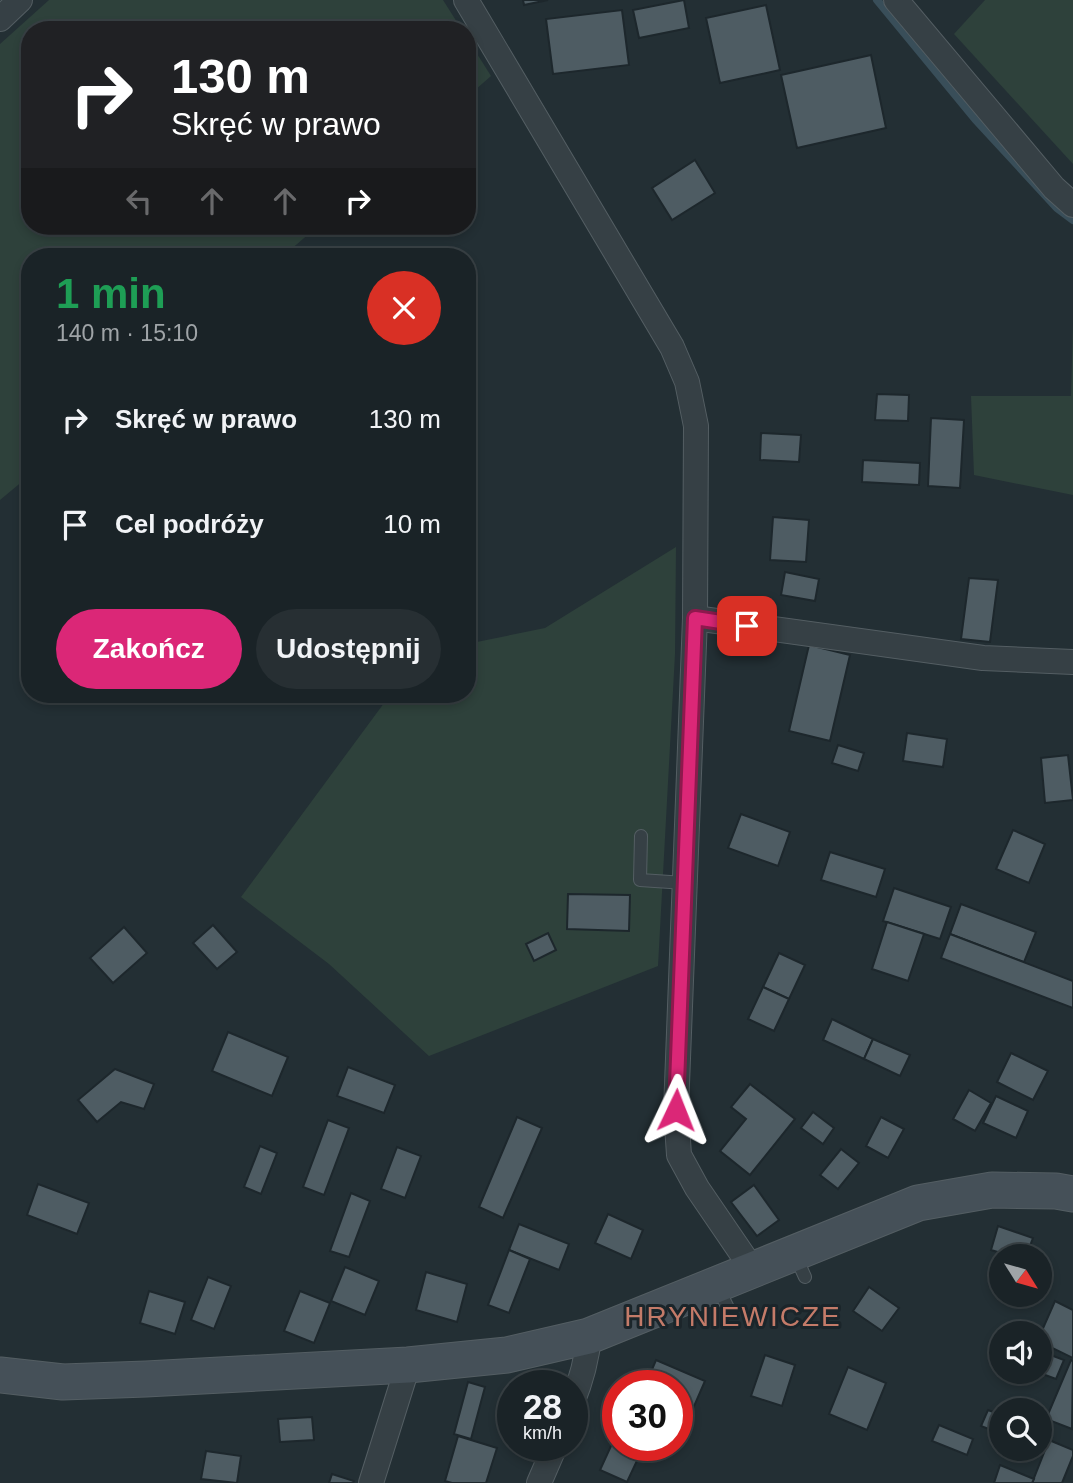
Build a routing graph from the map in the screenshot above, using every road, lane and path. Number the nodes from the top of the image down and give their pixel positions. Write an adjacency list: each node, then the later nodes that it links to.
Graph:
1 (20, 0): 4 (street)
2 (466, 0): 6 (street)
3 (896, 0): 5 (street)
4 (0, 19)
5 (1073, 205)
6 (695, 618): 7 (street); 9 (street)
7 (1073, 662)
8 (641, 836): 9 (lane)
9 (685, 883): 11 (street)
10 (1073, 1194): 11 (street)
11 (753, 1270): 12 (street)
12 (589, 1336): 13 (street); 14 (street)
13 (408, 1365): 15 (street); 17 (street)
14 (583, 1370)
15 (0, 1375)
16 (549, 1461): 18 (street)
17 (371, 1483)
18 (539, 1483)

